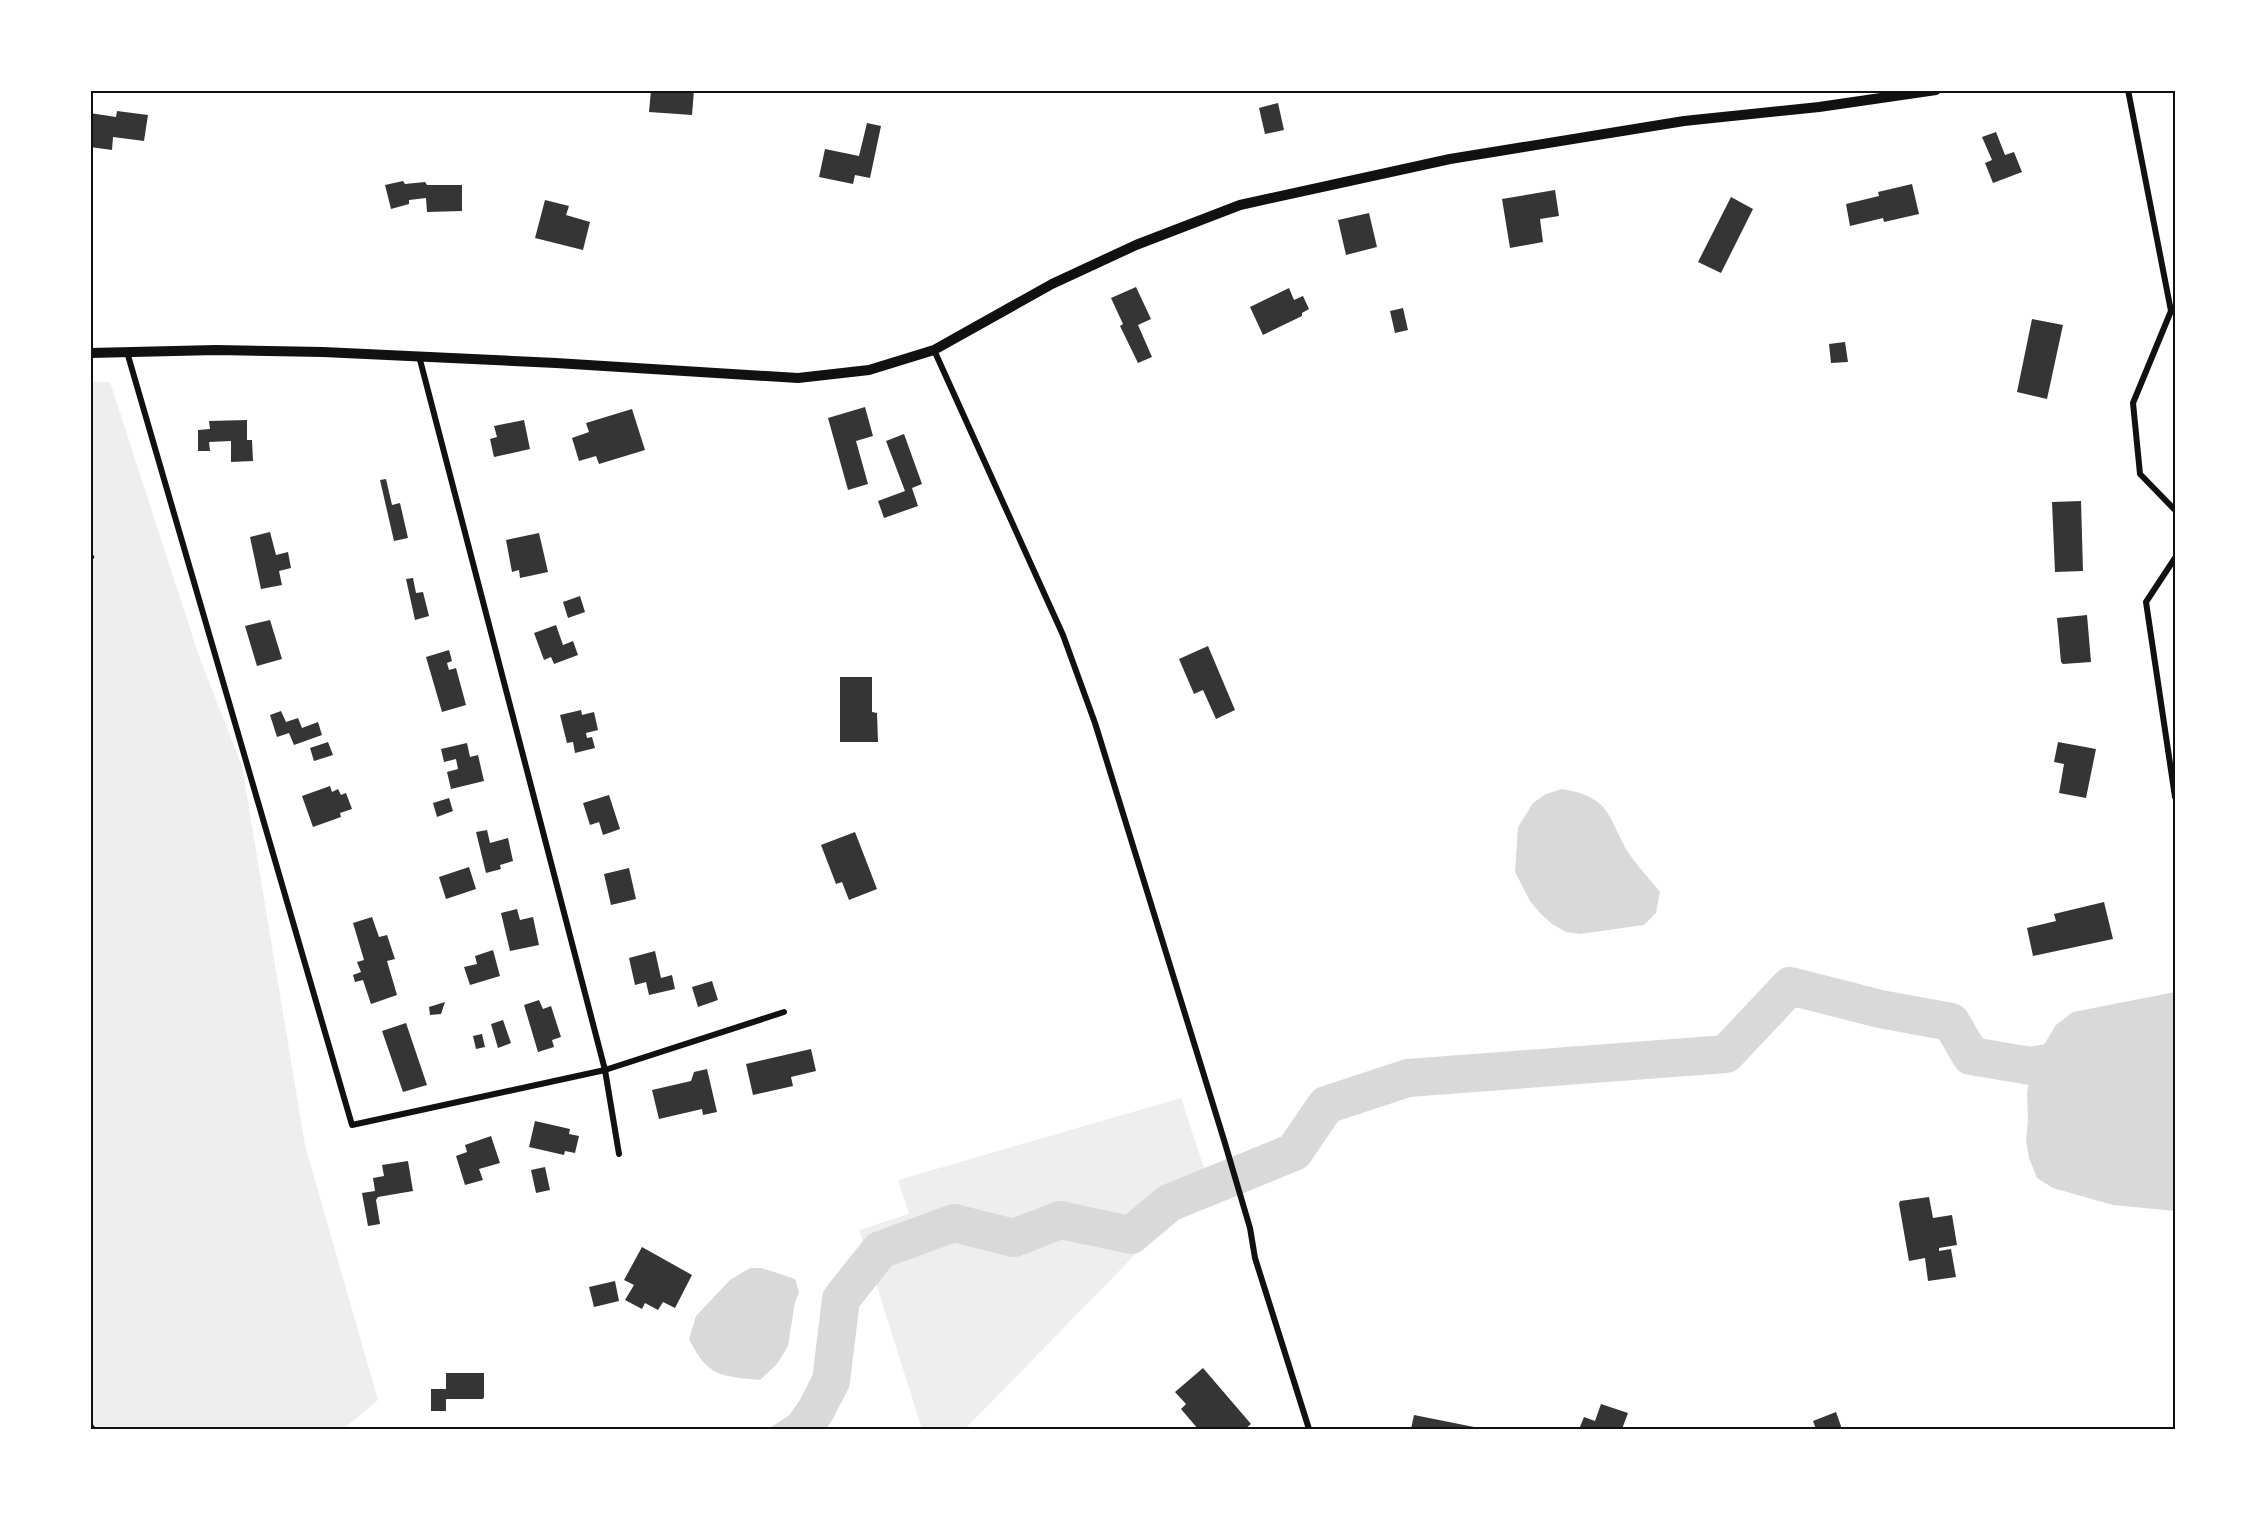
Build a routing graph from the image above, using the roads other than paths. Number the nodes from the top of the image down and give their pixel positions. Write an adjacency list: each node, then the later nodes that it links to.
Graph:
1 (1936, 90): 3 (street)
2 (2128, 90): 7 (street)
3 (934, 350): 6 (street); 13 (street)
4 (127, 351): 5 (street); 6 (street); 11 (street)
5 (90, 353)
6 (419, 355): 11 (street)
7 (2175, 510)
8 (2175, 558): 9 (street)
9 (2175, 796)
10 (784, 1012): 11 (street)
11 (605, 1070): 12 (street)
12 (619, 1154)
13 (1309, 1429)

